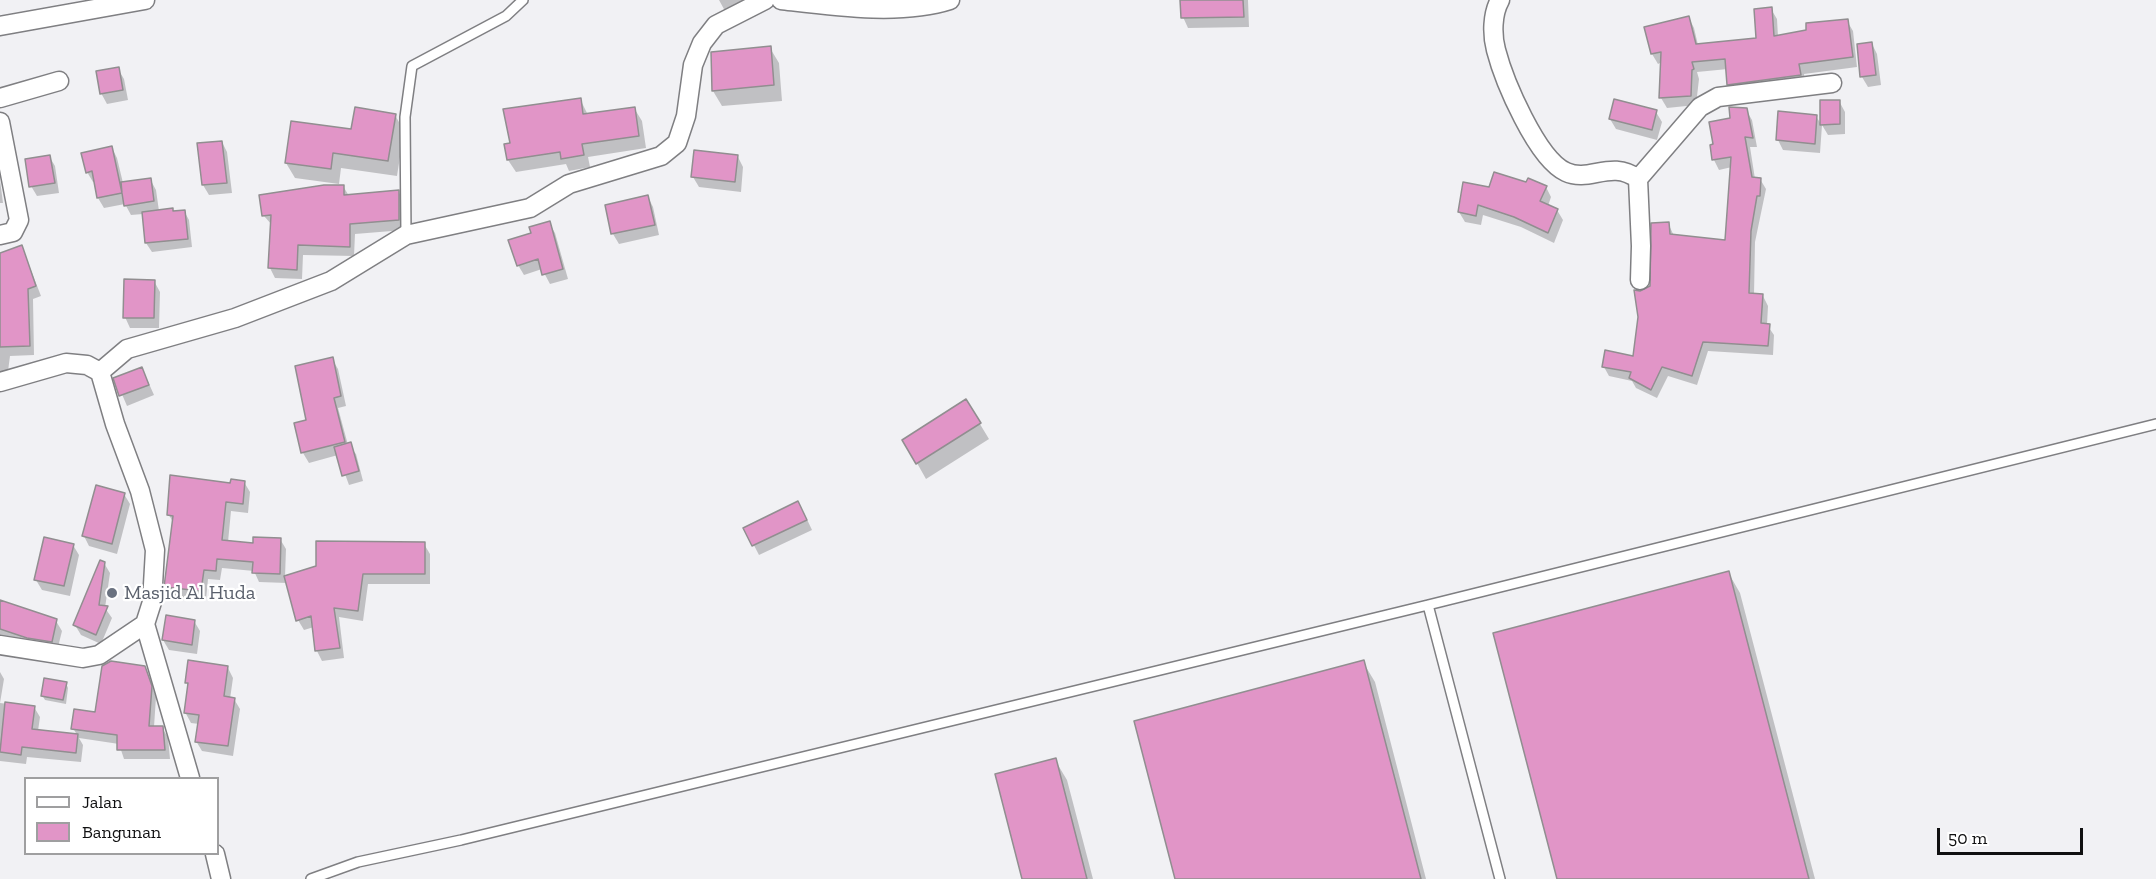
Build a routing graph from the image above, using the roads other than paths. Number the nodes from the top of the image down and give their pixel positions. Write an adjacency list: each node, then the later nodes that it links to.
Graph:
1 (145, 0): 8 (street)
2 (523, 0): 15 (lane)
3 (765, 0): 15 (street)
4 (781, 0): 7 (street)
5 (950, 0): 7 (street)
6 (1500, 0): 13 (street)
7 (867, 4)
8 (0, 26)
9 (59, 81): 11 (street)
10 (1832, 83): 13 (street)
11 (0, 98)
12 (0, 122): 14 (street)
13 (1638, 179): 16 (street)
14 (0, 235)
15 (406, 235): 17 (street)
16 (1640, 280)
17 (100, 372): 18 (street); 21 (street)
18 (0, 382)
19 (2156, 424): 20 (lane)
20 (1428, 605): 26 (lane); 27 (lane)
21 (145, 624): 22 (street); 23 (street)
22 (0, 645)
23 (190, 777)
24 (215, 855): 25 (street)
25 (221, 879)
26 (311, 879)
27 (1500, 879)

